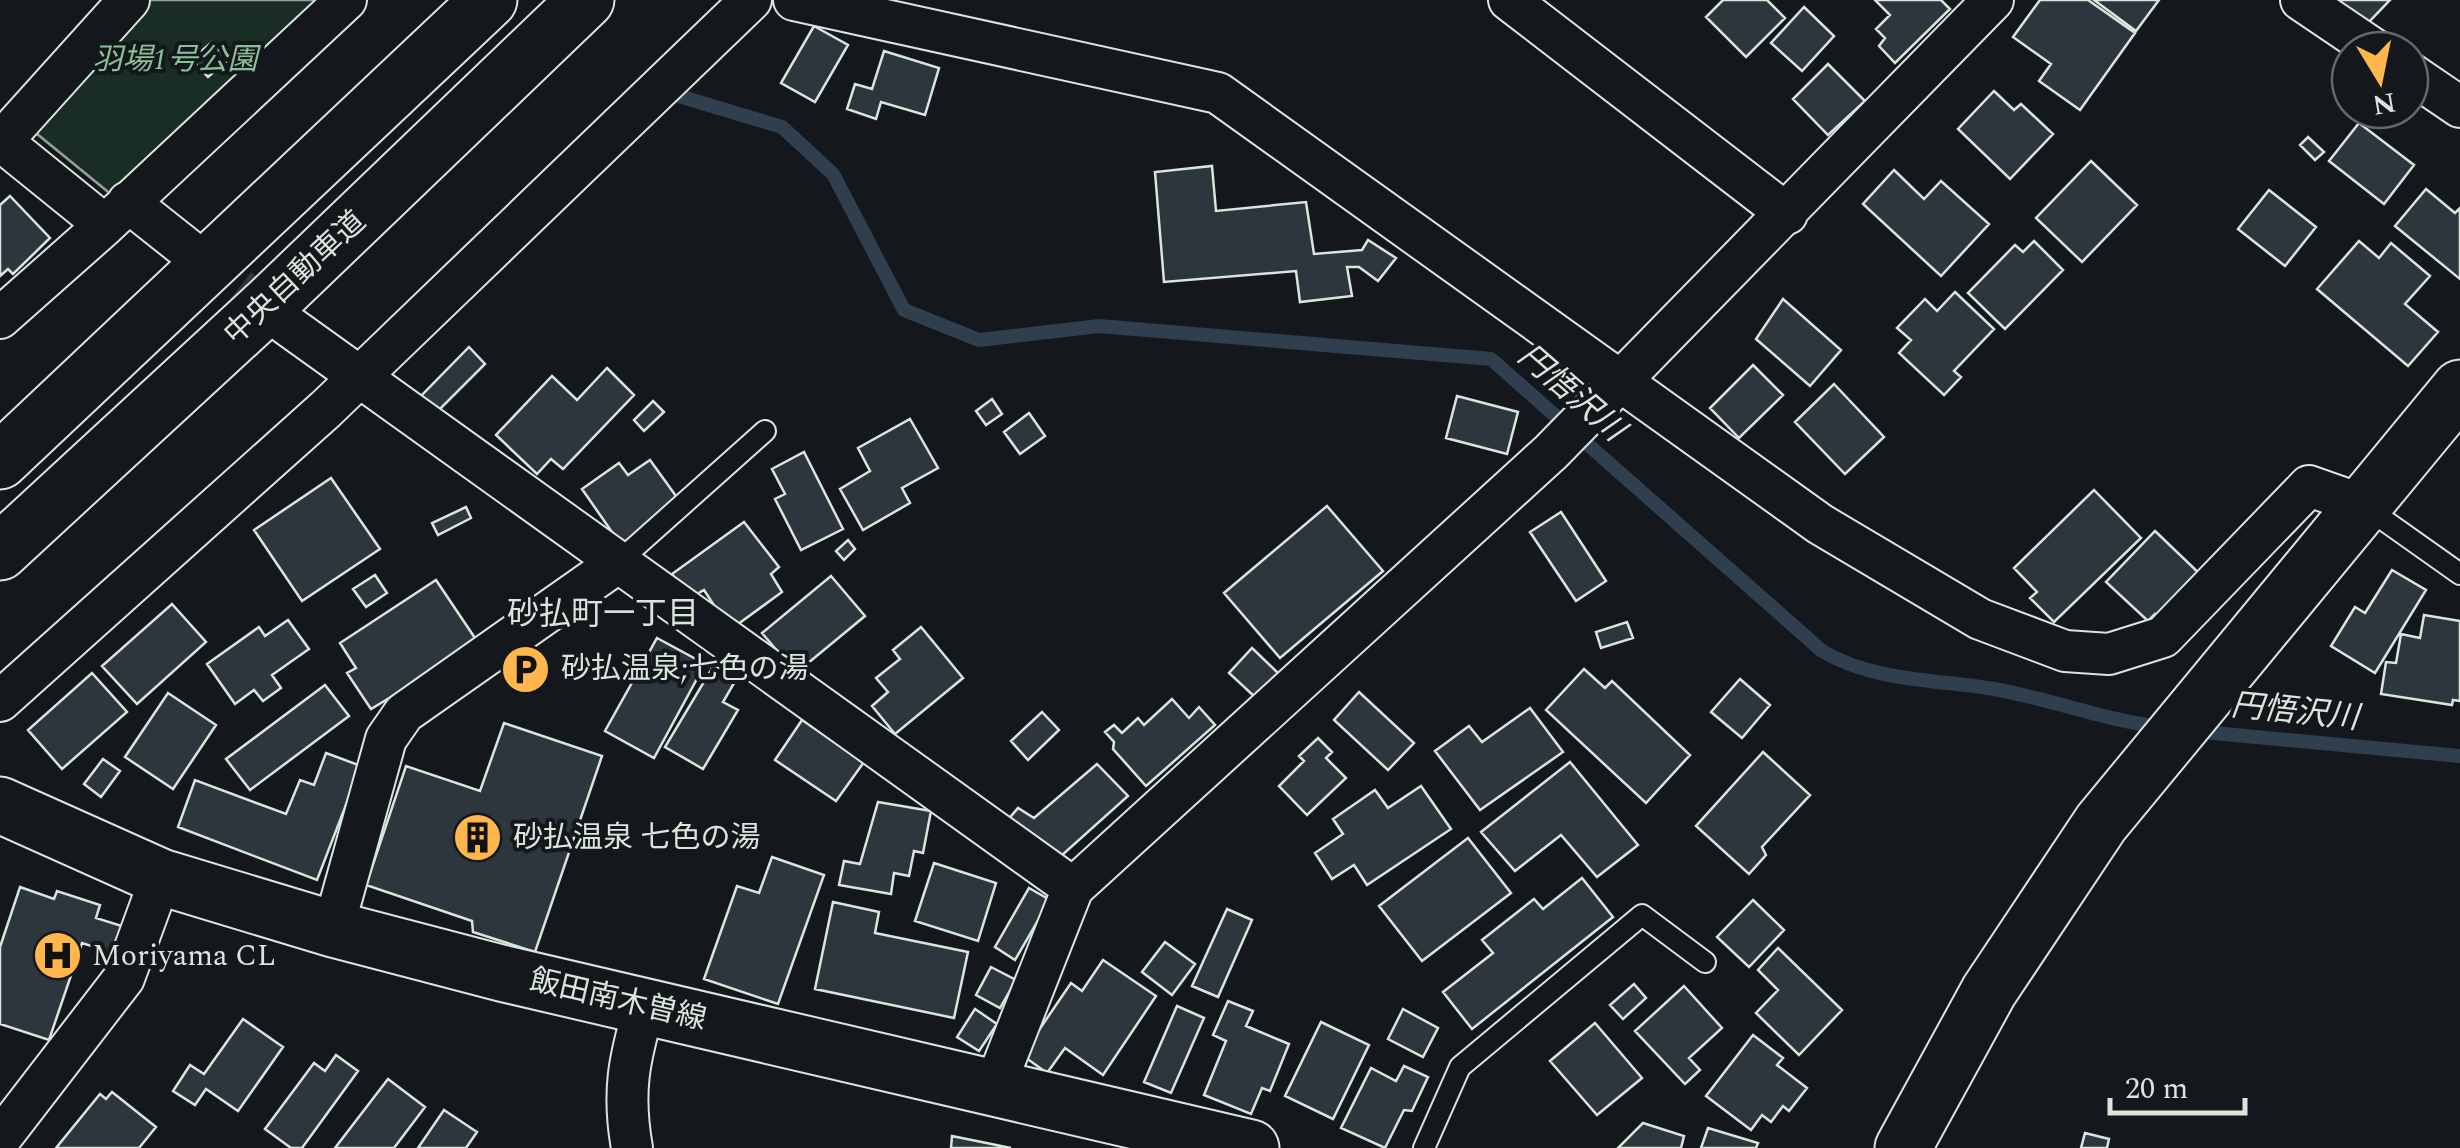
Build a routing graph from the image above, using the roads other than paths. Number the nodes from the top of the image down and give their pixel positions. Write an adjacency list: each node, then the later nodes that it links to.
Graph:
1 (129, 0): 13 (street)
2 (346, 0): 14 (street)
3 (489, 0): 23 (main road)
4 (586, 0): 25 (main road, 中央自動車道)
5 (751, 0): 19 (street)
6 (794, 0): 20 (street)
7 (1509, 0): 15 (street)
8 (1993, 0): 15 (street)
9 (2301, 0): 10 (street)
10 (2346, 30)
11 (2430, 87): 12 (street)
12 (2460, 107)
13 (1, 140): 14 (street)
14 (117, 213): 16 (street); 17 (street)
15 (1787, 214): 20 (street)
16 (192, 252)
17 (0, 318)
18 (286, 324): 19 (street)
19 (356, 378): 26 (street); 28 (street)
20 (1622, 383): 24 (street); 31 (street)
21 (2460, 388): 24 (main road)
22 (765, 431): 26 (lane)
23 (0, 460)
24 (2363, 505): 27 (lane); 40 (main road)
25 (0, 552)
26 (616, 564): 31 (street); 32 (street)
27 (2460, 574)
28 (0, 701)
29 (0, 805): 30 (main road, 飯田南木曽線)
30 (161, 877): 32 (main road, 飯田南木曽線); 36 (street)
31 (1073, 888): 35 (street)
32 (333, 929): 34 (main road, 飯田南木曽線)
33 (1705, 962): 39 (lane)
34 (645, 1005): 35 (main road, 飯田南木曽線); 37 (street)
35 (994, 1088): 38 (main road, 飯田南木曽線)
36 (0, 1139)
37 (632, 1148)
38 (1251, 1148)
39 (1424, 1148)
40 (1903, 1148)

